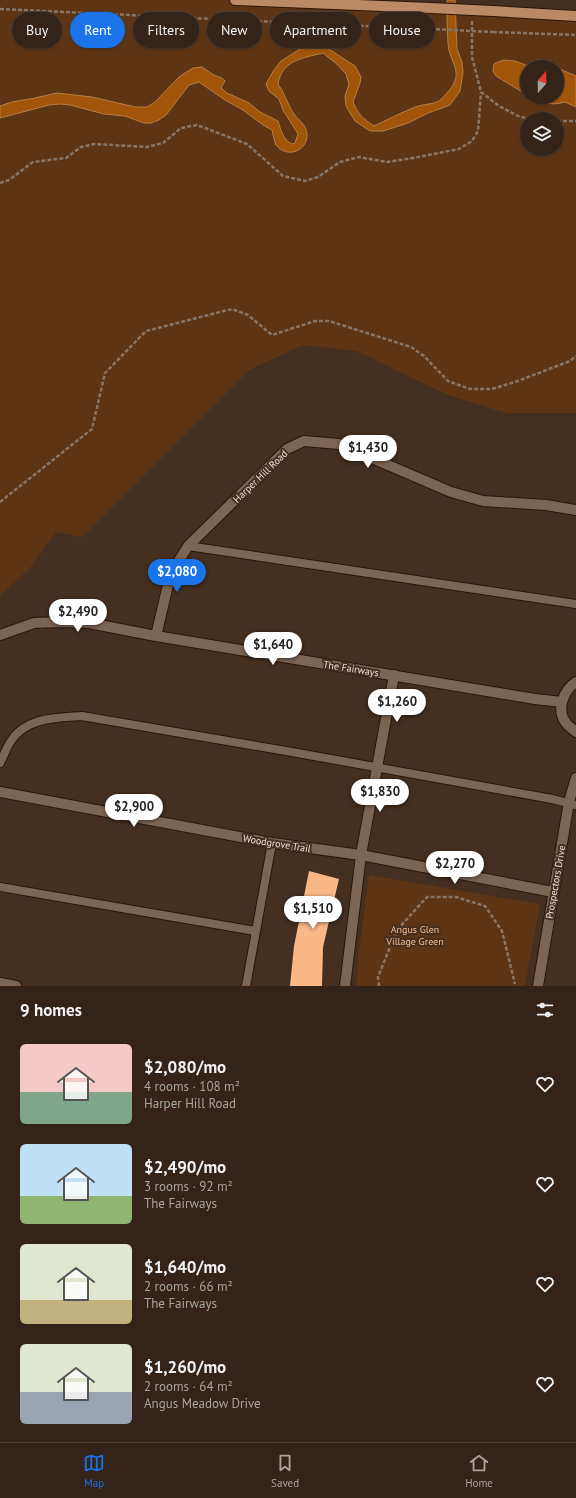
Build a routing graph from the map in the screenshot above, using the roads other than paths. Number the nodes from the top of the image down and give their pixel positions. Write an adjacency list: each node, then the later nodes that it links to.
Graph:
1 (236, 0): 2 (main road, bridge)
2 (576, 16)
3 (576, 510): 4 (street, Harper Hill Road)
4 (188, 546): 5 (lane); 7 (street, Harper Hill Road)
5 (576, 604)
6 (0, 635): 7 (street, The Fairways)
7 (156, 636): 8 (street, The Fairways)
8 (394, 675): 10 (street, The Fairways); 13 (street)
9 (576, 682): 10 (street)
10 (562, 702): 11 (street)
11 (576, 732)
12 (0, 763): 13 (lane)
13 (378, 767): 16 (lane); 18 (street)
14 (576, 778): 16 (street, Prospectors Drive)
15 (0, 792): 17 (street, Woodgrove Trail)
16 (572, 803): 20 (street, Prospectors Drive)
17 (272, 843): 18 (street, Woodgrove Trail); 21 (lane)
18 (361, 855): 20 (street, Woodgrove Trail); 25 (street)
19 (0, 887): 21 (lane)
20 (553, 892): 26 (street, Prospectors Drive)
21 (255, 931): 24 (lane)
22 (0, 983): 23 (street)
23 (16, 986)
24 (246, 986)
25 (345, 986)
26 (538, 986)

